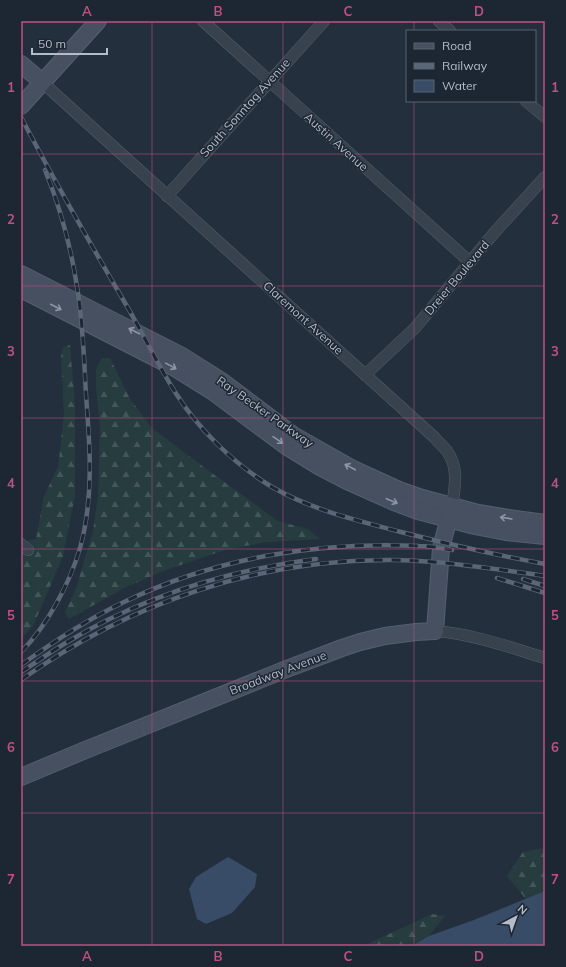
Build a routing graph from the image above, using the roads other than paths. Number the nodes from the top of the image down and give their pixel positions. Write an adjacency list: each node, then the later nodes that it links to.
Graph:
1 (98, 21): 8 (main road)
2 (203, 21): 7 (street, Austin Avenue)
3 (324, 21): 7 (street, South Sonntag Avenue)
4 (438, 21): 5 (street)
5 (449, 30)
6 (21, 64): 8 (main road, Claremont Avenue)
7 (270, 81): 13 (street, South Sonntag Avenue); 14 (street, Austin Avenue)
8 (42, 82): 10 (main road); 13 (street, Claremont Avenue)
9 (527, 102): 11 (street)
10 (21, 106)
11 (545, 118)
12 (545, 177): 14 (street, Dreier Boulevard)
13 (167, 196): 17 (street, Claremont Avenue)
14 (470, 262): 17 (street, Dreier Boulevard)
15 (21, 274): 18 (main road, Ray Becker Parkway, one-way to 15)
16 (21, 289): 18 (main road, Ray Becker Parkway, one-way to 18)
17 (365, 375): 18 (street, Claremont Avenue)
18 (450, 513): 19 (main road, Ray Becker Parkway, one-way to 18); 20 (main road, Ray Becker Parkway); 21 (main road, Claremont Avenue)
19 (545, 523)
20 (545, 536)
21 (435, 631): 22 (street, Broadway Avenue); 23 (main road, Broadway Avenue)
22 (545, 658)
23 (21, 777)

